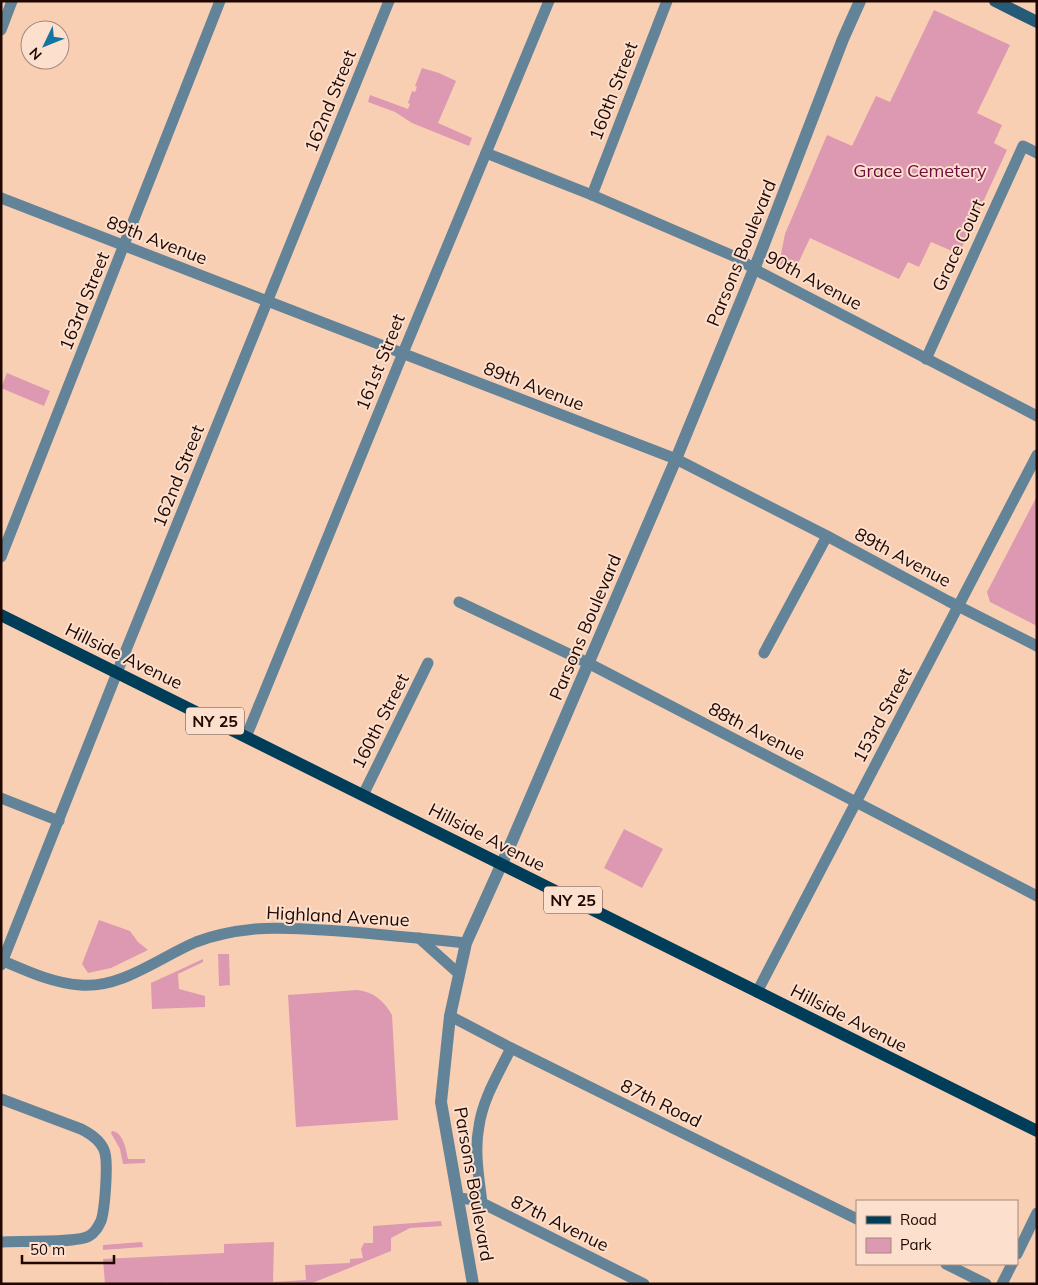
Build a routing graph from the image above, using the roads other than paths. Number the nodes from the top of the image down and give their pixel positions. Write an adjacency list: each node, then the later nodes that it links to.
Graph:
1 (12, 1): 9 (street)
2 (220, 1): 14 (street, 163rd Street)
3 (389, 1): 16 (street, 162nd Street)
4 (549, 1): 10 (street, 161st Street)
5 (667, 1): 12 (street, 160th Street)
6 (860, 1): 15 (street, Parsons Boulevard)
7 (995, 1): 8 (main road)
8 (1037, 22)
9 (1, 30)
10 (486, 153): 12 (street, 90th Avenue); 17 (street, 161st Street)
11 (1037, 153): 18 (street, Grace Court)
12 (592, 194): 15 (street, 90th Avenue)
13 (1, 198): 14 (street, 89th Avenue)
14 (124, 246): 16 (street, 89th Avenue); 23 (street, 163rd Street)
15 (754, 269): 18 (street, 90th Avenue); 21 (street, Parsons Boulevard)
16 (269, 301): 17 (street, 89th Avenue); 31 (street, 162nd Street)
17 (403, 353): 21 (street, 89th Avenue); 32 (street, 161st Street)
18 (926, 359): 19 (street, 90th Avenue)
19 (1037, 416)
20 (1037, 455): 25 (street, 153rd Street)
21 (676, 459): 22 (street, 89th Avenue); 30 (street, Parsons Boulevard)
22 (827, 536): 25 (street, 89th Avenue); 28 (street)
23 (1, 557)
24 (459, 602): 30 (street, 88th Avenue)
25 (958, 606): 27 (street, 89th Avenue); 35 (street, 153rd Street)
26 (1, 615): 31 (main road, Hillside Avenue / NY 25)
27 (1037, 646)
28 (764, 653)
29 (428, 663): 33 (street, 160th Street)
30 (588, 663): 35 (street, 88th Avenue); 37 (street, Parsons Boulevard)
31 (118, 673): 32 (main road, Hillside Avenue / NY 25); 36 (street, 162nd Street)
32 (246, 737): 33 (main road, Hillside Avenue / NY 25)
33 (363, 795): 37 (main road, Hillside Avenue / NY 25)
34 (1, 798): 36 (street)
35 (856, 802): 38 (street, 88th Avenue); 43 (street, 153rd Street)
36 (59, 821): 41 (street, 162nd Street)
37 (502, 864): 40 (street, Parsons Boulevard); 43 (main road, Hillside Avenue / NY 25)
38 (1037, 896)
39 (419, 938): 40 (street, Highland Avenue); 41 (street, Highland Avenue); 42 (street, Highland Avenue)
40 (466, 943): 42 (street, Parsons Boulevard)
41 (2, 962)
42 (458, 973): 44 (street, Parsons Boulevard)
43 (758, 992): 47 (main road, Hillside Avenue / NY 25)
44 (450, 1016): 45 (street, 87th Road); 48 (street, Parsons Boulevard)
45 (511, 1048): 49 (street); 51 (street, 87th Road)
46 (1, 1099): 52 (street)
47 (1037, 1131)
48 (459, 1198): 49 (street, 87th Avenue); 56 (street, Parsons Boulevard)
49 (482, 1203): 57 (street, 87th Avenue)
50 (1037, 1213): 53 (street)
51 (856, 1220)
52 (1, 1242)
53 (1018, 1252)
54 (948, 1265): 58 (street)
55 (1012, 1265): 59 (street)
56 (473, 1284)
57 (644, 1284)
58 (986, 1284)
59 (1002, 1284)

